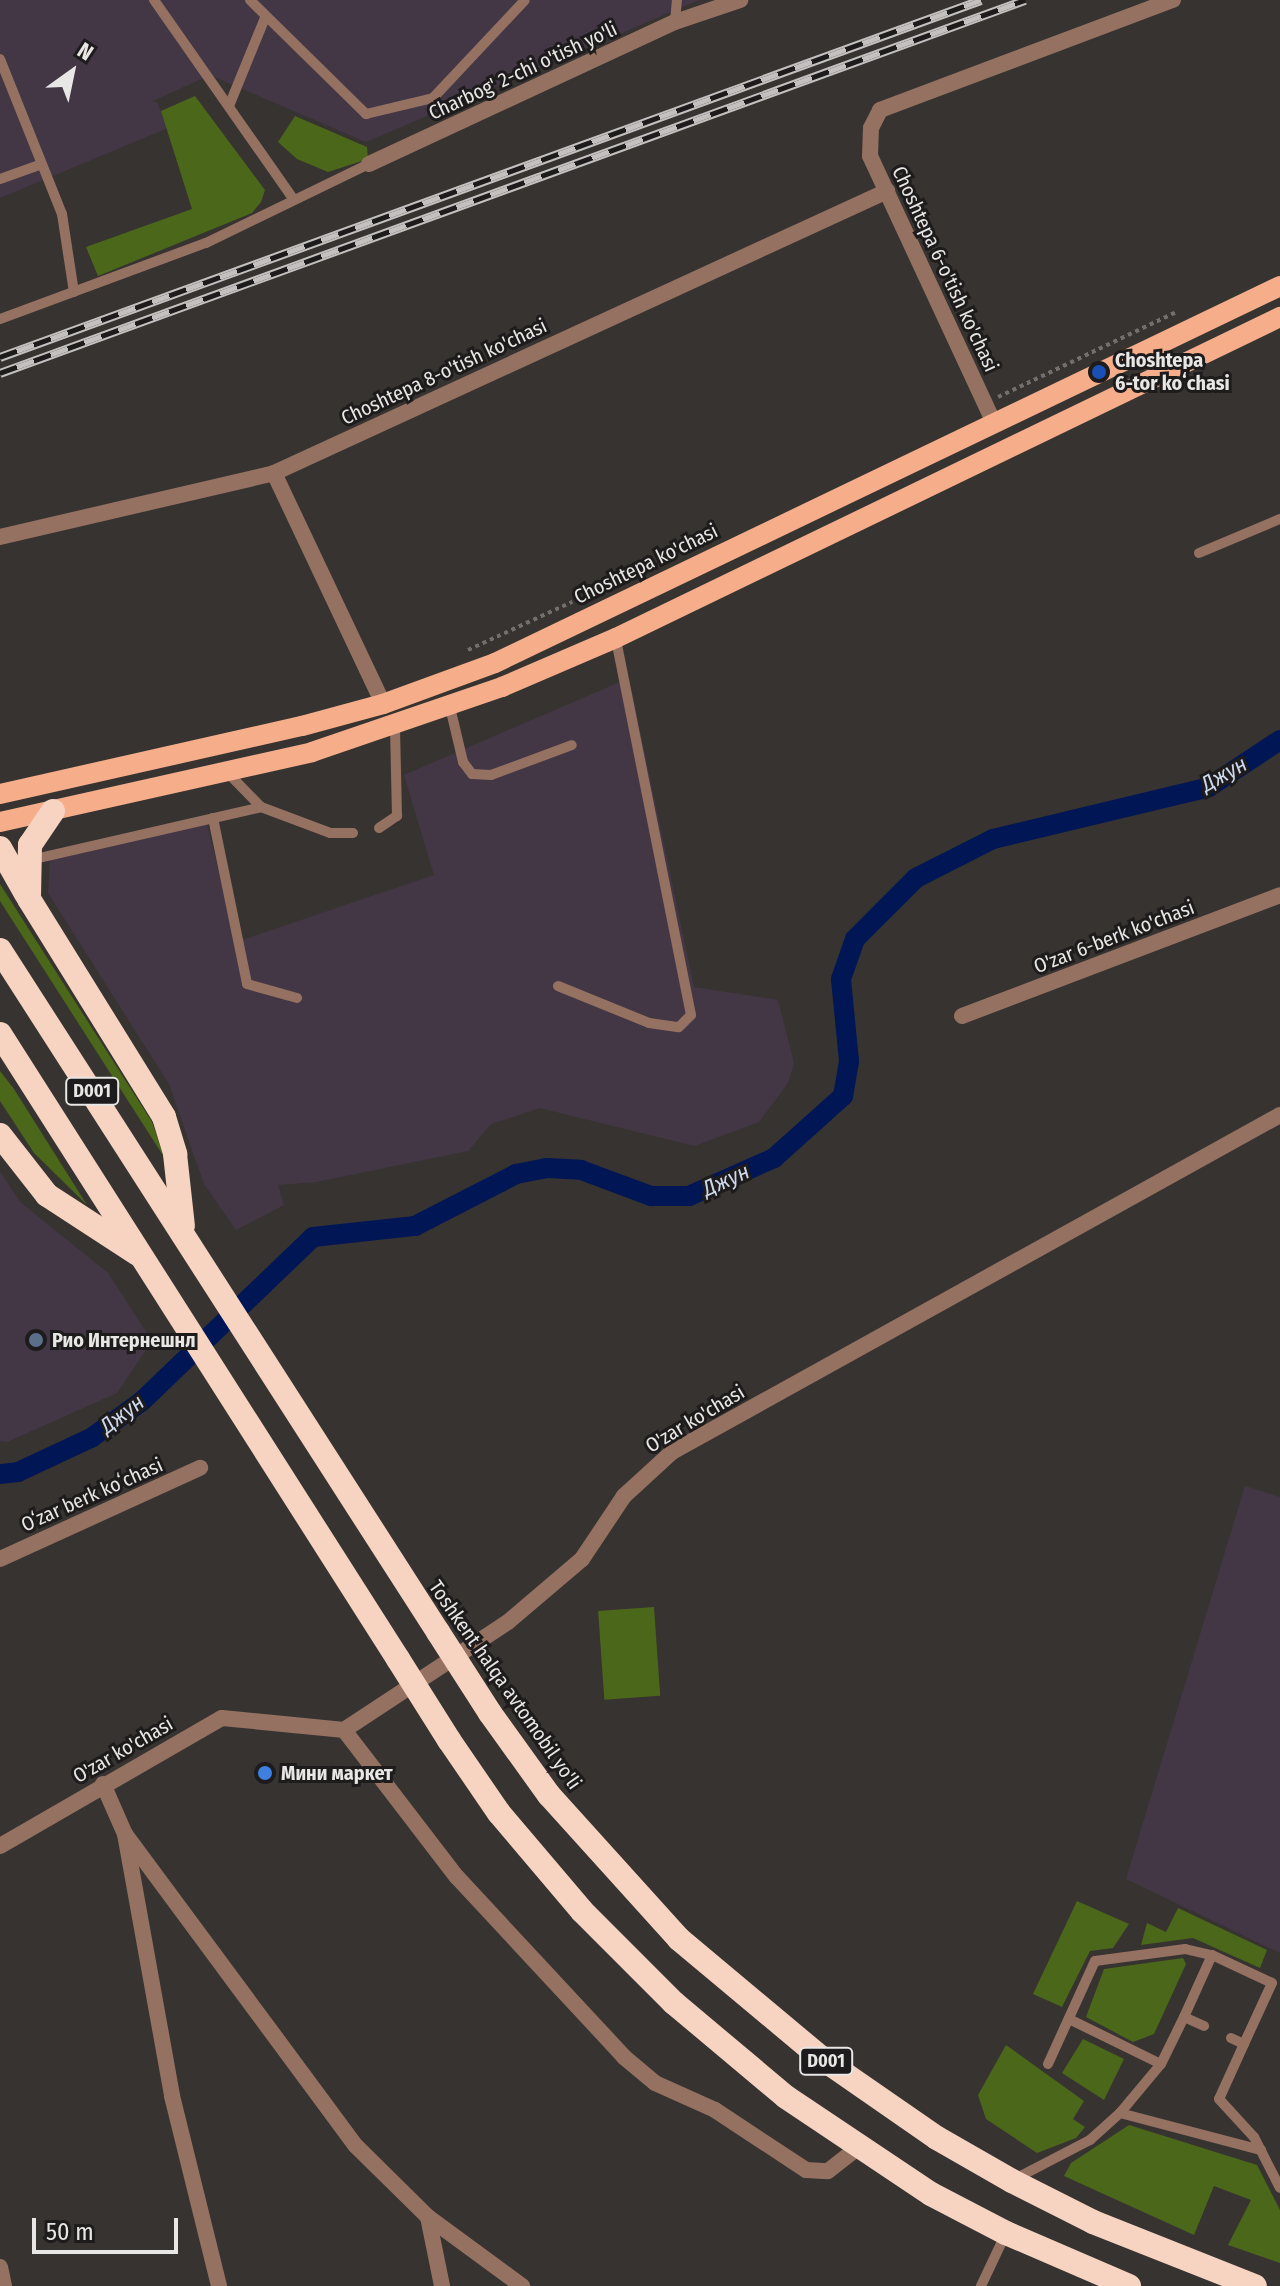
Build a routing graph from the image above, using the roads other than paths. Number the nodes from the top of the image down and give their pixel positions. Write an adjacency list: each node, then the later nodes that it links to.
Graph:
1 (154, 0): 10 (lane)
2 (250, 0): 7 (lane)
3 (525, 0): 7 (lane)
4 (677, 0): 8 (lane)
5 (740, 0): 8 (street, Charbog' 2-chi o'tish yo'li)
6 (1173, 0): 14 (street, Choshtepa 6-o'tish ko'chasi)
7 (265, 18): 10 (lane)
8 (675, 22): 11 (street, Charbog' 2-chi o'tish yo'li)
9 (1, 64): 12 (lane)
10 (229, 106): 15 (lane)
11 (369, 164): 15 (lane)
12 (39, 165): 13 (lane); 17 (lane)
13 (0, 179)
14 (887, 191): 20 (street, Choshtepa 6-o'tish ko'chasi); 21 (street, Choshtepa 8-o'tish ko'chasi)
15 (294, 200): 17 (lane)
16 (1280, 286): 20 (main road, Choshtepa ko'chasi)
17 (74, 292): 19 (lane)
18 (1280, 317): 25 (main road)
19 (0, 319)
20 (994, 423): 22 (main road, Choshtepa ko'chasi)
21 (274, 473): 24 (street, Choshtepa 8-o'tish ko'chasi); 28 (street)
22 (809, 512): 25 (main road); 28 (main road, Choshtepa ko'chasi)
23 (1280, 519): 26 (lane)
24 (0, 537)
25 (824, 537): 27 (main road)
26 (1199, 553)
27 (616, 638): 29 (main road); 45 (lane)
28 (383, 704): 33 (main road, Choshtepa ko'chasi)
29 (450, 707): 30 (main road); 31 (lane)
30 (395, 727): 32 (main road); 38 (lane)
31 (572, 745)
32 (227, 772): 34 (lane); 35 (main road)
33 (0, 794)
34 (261, 807): 36 (lane); 39 (lane)
35 (53, 811): 37 (main road); 43 (highway)
36 (213, 818): 41 (lane); 46 (lane)
37 (0, 822)
38 (379, 828)
39 (353, 833)
40 (0, 848): 43 (highway)
41 (39, 858)
42 (1280, 895): 47 (street, O'zar 6-berk ko'chasi)
43 (29, 899): 51 (highway)
44 (0, 950): 51 (highway, Toshkent halqa avtomobil yo'li / D001)
45 (558, 986)
46 (297, 998)
47 (962, 1016)
48 (0, 1034): 52 (highway, D001)
49 (1280, 1115): 55 (street, O'zar ko'chasi)
50 (0, 1135): 52 (highway)
51 (183, 1232): 70 (highway, Toshkent halqa avtomobil yo'li / D001, bridge)
52 (143, 1257): 68 (highway, D001, bridge)
53 (200, 1468): 54 (street, Oʻzar berk koʻchasi)
54 (0, 1559)
55 (344, 1730): 56 (street, O'zar ko'chasi); 68 (street)
56 (103, 1784): 57 (street); 58 (street, O'zar ko'chasi)
57 (125, 1834): 72 (street); 76 (street)
58 (0, 1846)
59 (1212, 1955): 60 (lane); 61 (lane); 64 (lane)
60 (1184, 2017): 62 (lane); 66 (lane)
61 (1069, 2019): 65 (lane); 66 (lane)
62 (1204, 2026)
63 (1231, 2038): 64 (lane)
64 (1244, 2044): 69 (lane)
65 (1048, 2064)
66 (1161, 2064): 67 (lane)
67 (1120, 2113): 69 (lane); 70 (lane)
68 (857, 2148): 73 (highway, D001)
69 (1261, 2150): 71 (lane)
70 (1012, 2181): 81 (highway, Toshkent halqa avtomobil yo'li / D001)
71 (1280, 2188)
72 (428, 2217): 77 (street); 78 (street)
73 (1006, 2233): 79 (lane); 80 (highway, D001)
74 (0, 2267): 75 (street)
75 (4, 2286)
76 (219, 2286)
77 (442, 2286)
78 (522, 2286)
79 (981, 2286)
80 (1129, 2286)
81 (1255, 2286)

